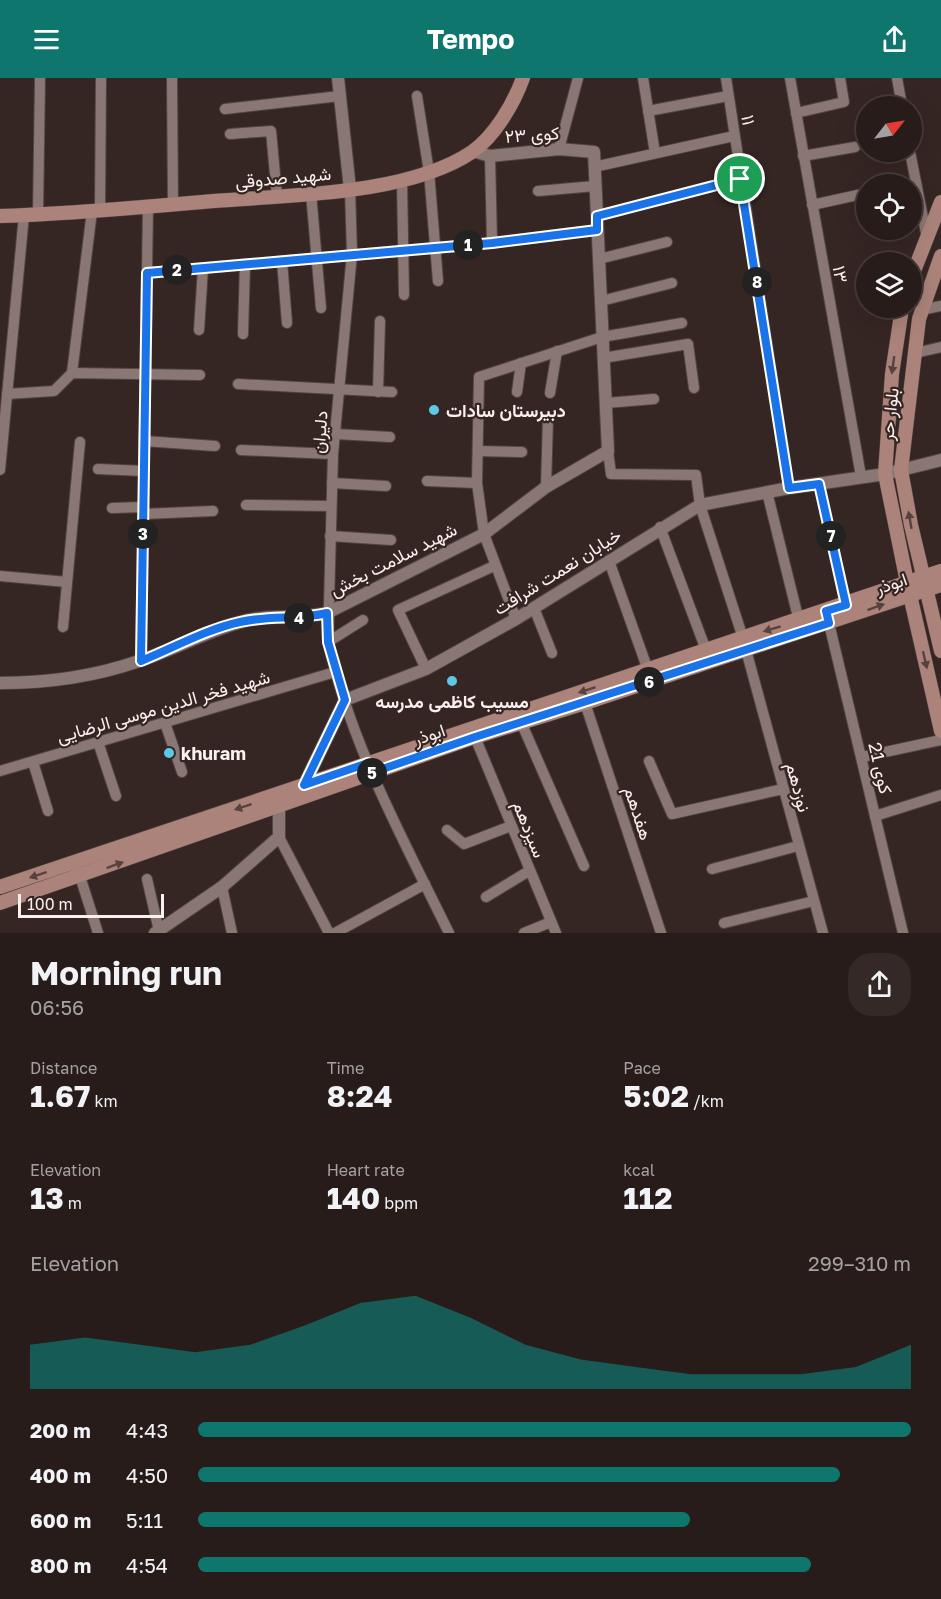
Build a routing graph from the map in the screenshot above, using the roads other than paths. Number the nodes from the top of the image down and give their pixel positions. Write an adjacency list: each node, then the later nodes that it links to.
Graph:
1 (40, 78): 43 (street)
2 (101, 78): 42 (street)
3 (172, 78): 39 (street)
4 (338, 78): 12 (street)
5 (523, 78): 23 (main road, شهید صدوقی)
6 (578, 78): 22 (street)
7 (643, 78): 17 (street)
8 (726, 78): 14 (street, ۱۱)
9 (790, 78): 18 (street, ۱۳)
10 (840, 78): 18 (street)
11 (897, 78): 15 (street)
12 (340, 96): 16 (street); 33 (street)
13 (417, 96): 29 (street)
14 (728, 96): 17 (street); 20 (street, ۱۱)
15 (900, 96)
16 (225, 109)
17 (648, 111): 24 (street)
18 (796, 113): 26 (street, ۱۳)
19 (230, 134): 37 (street)
20 (734, 136): 24 (street); 30 (street, ۱۱)
21 (855, 147): 26 (street)
22 (558, 149): 25 (street, کوی ۲۳); 28 (street, کوی ۲۳)
23 (473, 151): 25 (street, کوی ۲۳); 29 (main road, شهید صدوقی)
24 (655, 153): 28 (street)
25 (490, 156): 49 (street)
26 (803, 156): 40 (street, ۱۳)
27 (912, 162): 47 (street)
28 (594, 167): 32 (street)
29 (429, 172): 31 (main road, شهید صدوقی); 50 (street)
30 (740, 179): 45 (street); 121 (street, ۱۱)
31 (402, 180): 33 (main road, شهید صدوقی); 51 (street)
32 (595, 186): 34 (street); 45 (street)
33 (350, 189): 35 (main road, شهید صدوقی); 53 (street, دلیران)
34 (538, 191)
35 (311, 193): 37 (main road, شهید صدوقی); 55 (street)
36 (856, 195): 40 (street)
37 (277, 196): 39 (main road, شهید صدوقی)
38 (941, 203): 47 (main road)
39 (172, 205): 41 (main road, شهید صدوقی)
40 (812, 205): 114 (street, ۱۳)
41 (148, 207): 42 (main road, شهید صدوقی); 61 (street)
42 (96, 211): 43 (main road, شهید صدوقی); 85 (street)
43 (31, 215): 44 (main road, شهید صدوقی); 79 (street)
44 (0, 216)
45 (597, 216): 46 (street)
46 (597, 230): 49 (street); 56 (street)
47 (927, 238): 52 (main road)
48 (667, 242): 56 (street)
49 (492, 243): 50 (street)
50 (435, 248): 51 (street); 62 (street)
51 (402, 251): 53 (street); 64 (street)
52 (921, 252)
53 (352, 254): 55 (street); 89 (street, دلیران)
54 (941, 256): 60 (main road, بلوار حر)
55 (318, 258): 57 (street); 67 (street)
56 (599, 259): 65 (street)
57 (282, 261): 58 (street); 73 (street)
58 (245, 264): 59 (street); 76 (street)
59 (203, 268): 61 (street); 75 (street)
60 (938, 271): 68 (main road, بلوار حر)
61 (147, 273): 84 (street)
62 (438, 281)
63 (672, 283): 65 (street)
64 (404, 295)
65 (601, 301): 77 (street)
66 (941, 306): 69 (street)
67 (321, 308)
68 (922, 308)
69 (922, 310)
70 (900, 318): 113 (main road, بلوار حر, one-way to 113)
71 (920, 318): 81 (main road, بلوار حر)
72 (380, 321): 90 (street)
73 (287, 323)
74 (682, 323): 77 (street)
75 (199, 330)
76 (243, 334)
77 (602, 337): 80 (street); 82 (street)
78 (941, 347): 81 (street)
79 (6, 351): 94 (street)
80 (557, 351): 83 (street); 93 (street)
81 (915, 353): 111 (main road, بلوار حر)
82 (603, 358): 88 (street); 96 (street)
83 (521, 363): 92 (street); 104 (street)
84 (145, 372): 85 (street); 86 (street); 100 (street)
85 (72, 373): 94 (street)
86 (200, 375)
87 (238, 384): 89 (street)
88 (694, 388)
89 (339, 392): 90 (street); 98 (street, دلیران)
90 (378, 392): 91 (street)
91 (392, 392)
92 (517, 392)
93 (550, 393)
94 (7, 394): 110 (street)
95 (654, 399): 96 (street)
96 (606, 403): 105 (street)
97 (548, 418): 120 (street)
98 (336, 434): 99 (street); 107 (street, دلیران)
99 (390, 437)
100 (144, 441): 102 (street); 112 (street)
101 (80, 442): 137 (street)
102 (214, 446)
103 (241, 450): 107 (street)
104 (478, 451): 106 (street); 117 (street)
105 (608, 451): 120 (street, شهید سلامت بخش); 124 (street, نوزدهم)
106 (522, 452)
107 (333, 454): 116 (street, دلیران)
108 (941, 460): 111 (street, خیابان نعمت شرافت)
109 (98, 469): 112 (street)
110 (0, 470)
111 (902, 470): 113 (street, خیابان نعمت شرافت); 138 (main road, بلوار حر, one-way to 111)
112 (144, 471): 127 (street)
113 (885, 474): 114 (street, خیابان نعمت شرافت); 140 (main road, بلوار حر)
114 (861, 476): 118 (street, خیابان نعمت شرافت)
115 (427, 481): 117 (street)
116 (332, 483): 119 (street); 125 (street, دلیران)
117 (477, 483): 130 (street)
118 (819, 484): 121 (street, خیابان نعمت شرافت); 142 (street)
119 (386, 486)
120 (546, 488): 130 (street, شهید سلامت بخش)
121 (789, 488): 122 (street, خیابان نعمت شرافت)
122 (767, 492): 124 (street, خیابان نعمت شرافت); 147 (street)
123 (246, 505): 125 (street)
124 (700, 505): 129 (street, خیابان نعمت شرافت); 150 (street, نوزدهم)
125 (330, 506): 131 (street, دلیران)
126 (112, 508): 127 (street)
127 (143, 511): 128 (street); 154 (street)
128 (213, 511)
129 (660, 527): 133 (street, خیابان نعمت شرافت); 152 (street)
130 (484, 534): 134 (street); 143 (street, شهید سلامت بخش)
131 (330, 536): 132 (street); 143 (street, دلیران)
132 (391, 540)
133 (609, 561): 141 (street, خیابان نعمت شرافت); 156 (street)
134 (494, 566): 145 (street); 155 (street)
135 (941, 571): 138 (main road, ابوذر)
136 (0, 576): 137 (street)
137 (67, 582): 148 (street)
138 (924, 584): 139 (main road, ابوذر); 140 (main road, ابوذر); 151 (main road, بلوار حر)
139 (941, 585)
140 (908, 589): 142 (main road, ابوذر); 163 (main road, بلوار حر, one-way to 163)
141 (534, 608): 145 (street, خیابان نعمت شرافت); 153 (street)
142 (848, 611): 144 (main road, ابوذر)
143 (327, 613): 149 (street, دلیران); 154 (street, شهید سلامت بخش)
144 (828, 617): 147 (main road, ابوذر); 167 (street, کوی 21)
145 (516, 619): 155 (street, خیابان نعمت شرافت)
146 (363, 620): 149 (street)
147 (800, 626): 150 (main road, ابوذر)
148 (63, 627)
149 (328, 642): 157 (street, دلیران)
150 (745, 644): 152 (main road, ابوذر); 160 (main road, ابوذر); 174 (street, نوزدهم)
151 (940, 644)
152 (706, 650): 156 (main road, ابوذر)
153 (552, 653)
154 (141, 661): 158 (street, شهید سلامت بخش)
155 (426, 669): 159 (street, خیابان نعمت شرافت)
156 (648, 670): 170 (main road, ابوذر, one-way to 170)
157 (335, 672): 159 (street, دلیران); 162 (street, شهید فخر الدین موسی الرضایی)
158 (0, 683)
159 (345, 700): 170 (street, دلیران); 173 (street)
160 (585, 703): 161 (main road, ابوذر); 206 (street, هفدهم)
161 (521, 722): 164 (main road, ابوذر); 185 (street)
162 (165, 723): 166 (street, شهید فخر الدین موسی الرضایی); 172 (street)
163 (941, 731)
164 (475, 737): 170 (main road, ابوذر); 180 (street, سیزدهم)
165 (941, 740): 167 (street)
166 (98, 742): 169 (street, شهید فخر الدین موسی الرضایی); 176 (street)
167 (861, 757): 179 (street, کوی 21)
168 (649, 761): 174 (street)
169 (33, 762): 171 (street, شهید فخر الدین موسی الرضایی); 178 (street)
170 (369, 768): 173 (main road, ابوذر); 177 (main road, ابوذر); 190 (street, دلیران)
171 (0, 771)
172 (182, 772)
173 (304, 785): 177 (main road, ابوذر)
174 (783, 789): 183 (street, نوزدهم)
175 (941, 795): 179 (street)
176 (116, 796)
177 (277, 801): 182 (street); 184 (main road, ابوذر, one-way to 184); 188 (main road, ابوذر, one-way to 177)
178 (48, 811)
179 (874, 816): 208 (street, کوی 21)
180 (511, 826): 181 (street); 187 (street, سیزدهم)
181 (447, 830)
182 (279, 837): 192 (street); 201 (street)
183 (798, 846): 186 (street); 194 (street, نوزدهم)
184 (75, 862): 188 (street); 191 (main road, ابوذر, one-way to 191)
185 (584, 866)
186 (712, 869)
187 (529, 871): 193 (street); 196 (street, سیزدهم)
188 (81, 877): 195 (main road, ابوذر); 199 (street)
189 (147, 879): 198 (street)
190 (425, 884): 202 (street); 203 (street, دلیران)
191 (0, 887)
192 (222, 888): 198 (street); 200 (street)
193 (486, 897)
194 (814, 901): 197 (street); 207 (street, نوزدهم)
195 (0, 903)
196 (551, 922): 204 (street); 205 (street, سیزدهم)
197 (724, 923)
198 (157, 932)
199 (98, 933)
200 (232, 933)
201 (329, 933)
202 (335, 933)
203 (449, 933)
204 (524, 933)
205 (556, 933)
206 (661, 933)
207 (823, 933)
208 (903, 933)

